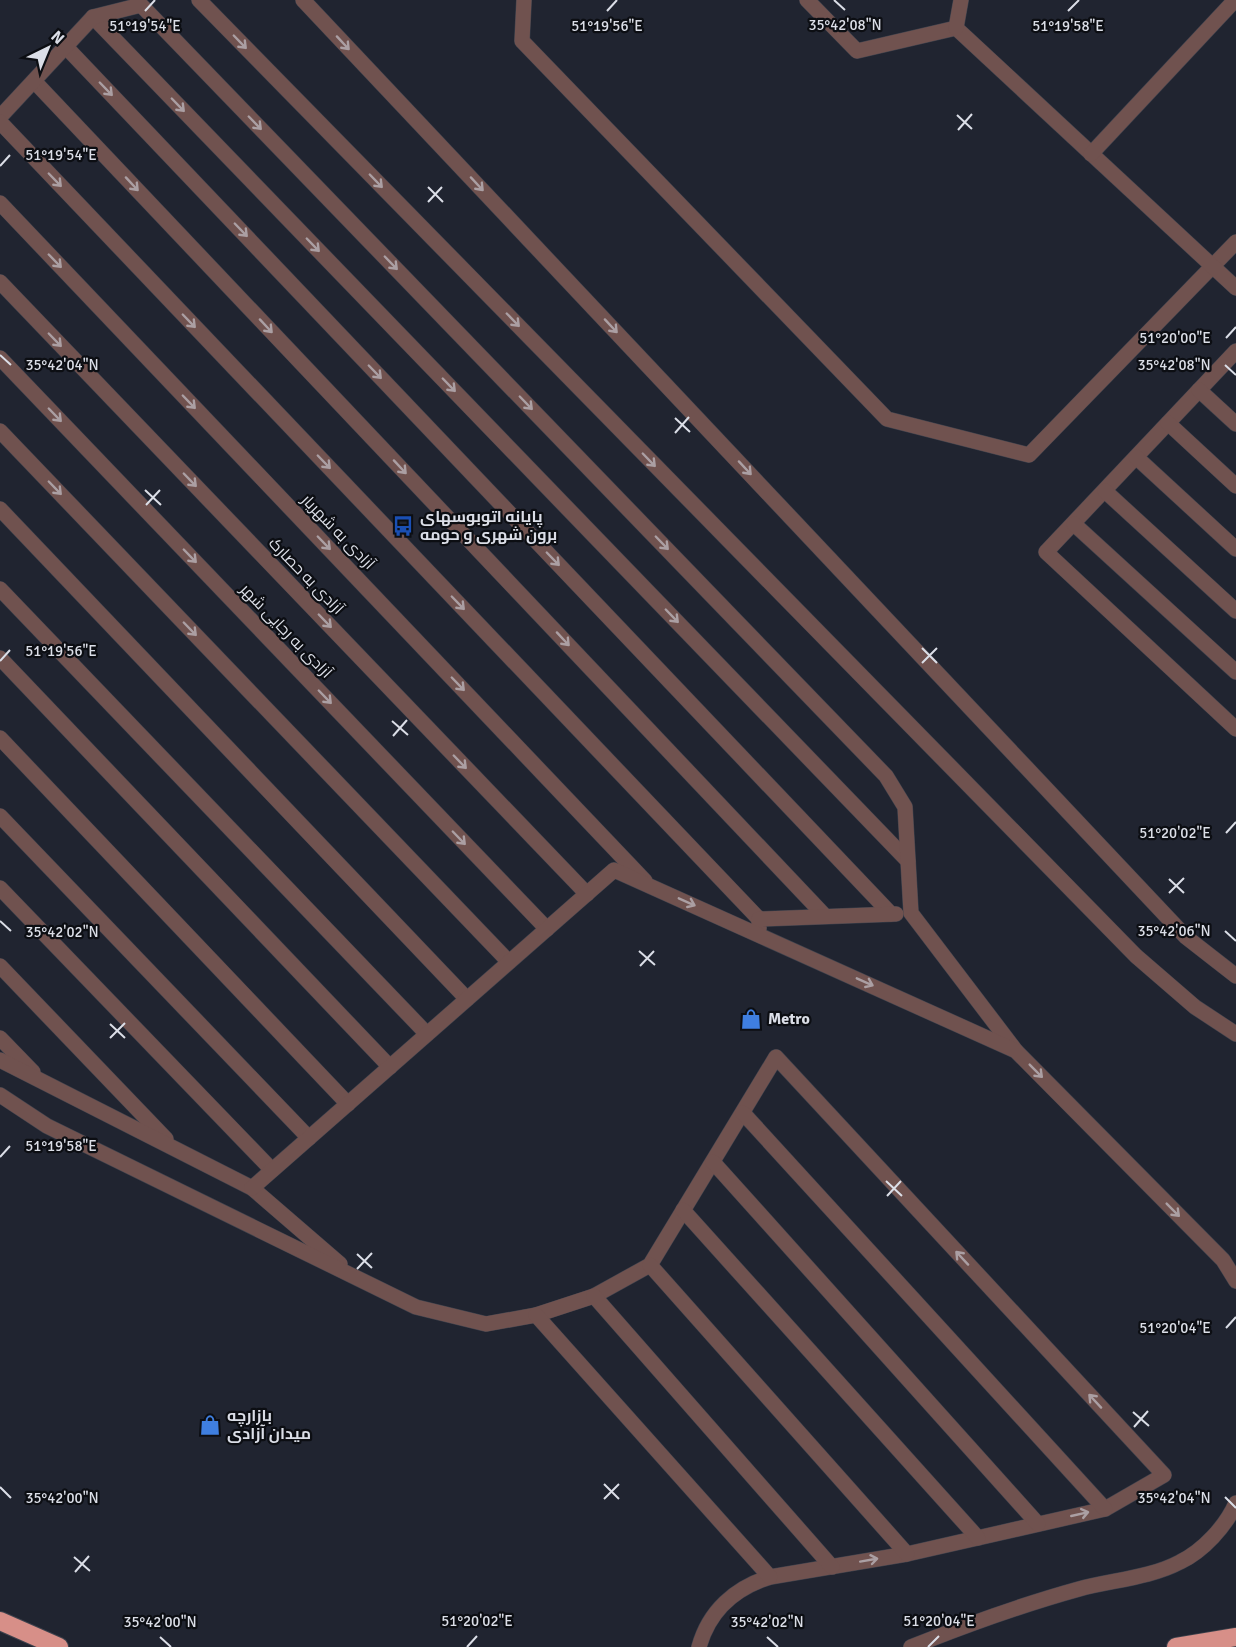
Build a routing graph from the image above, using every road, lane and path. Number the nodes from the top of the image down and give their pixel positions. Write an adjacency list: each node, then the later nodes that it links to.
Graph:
1 (199, 0): 52 (lane, one-way to 52)
2 (303, 0): 49 (lane, one-way to 49)
3 (524, 0): 16 (lane)
4 (807, 0): 8 (lane)
5 (961, 0): 8 (lane)
6 (1235, 0): 13 (lane)
7 (93, 17): 9 (lane); 38 (lane, one-way to 38); 38 (lane, one-way to 38)
8 (956, 28): 13 (lane)
9 (66, 47): 10 (lane); 43 (lane, one-way to 43)
10 (34, 81): 11 (lane); 44 (lane, one-way to 44)
11 (0, 117)
12 (0, 122): 45 (lane, one-way to 45)
13 (1091, 154): 16 (lane)
14 (0, 203): 39 (lane, آزادی به شهریار, one-way to 39)
15 (1236, 242): 16 (lane)
16 (1213, 266): 18 (lane)
17 (0, 282): 41 (lane, آزادی به حصارک, one-way to 41)
18 (1236, 288)
19 (1235, 356): 21 (lane)
20 (0, 358): 46 (lane, آزادی به رجایی شهر, one-way to 46)
21 (1199, 390): 22 (lane); 23 (lane)
22 (1168, 423): 25 (lane); 26 (lane)
23 (1236, 424)
24 (0, 431): 47 (lane, one-way to 47)
25 (1136, 458): 27 (lane); 30 (lane)
26 (1236, 486)
27 (1105, 491): 29 (lane); 32 (lane)
28 (0, 509): 50 (lane)
29 (1074, 524): 34 (lane); 35 (lane)
30 (1236, 549)
31 (0, 589): 51 (lane)
32 (1236, 611)
33 (0, 658): 56 (lane)
34 (1236, 672)
35 (1236, 729)
36 (0, 738): 59 (lane)
37 (0, 816): 61 (lane)
38 (908, 861): 42 (lane)
39 (650, 886): 41 (lane); 45 (lane, one-way to 45)
40 (0, 888): 64 (lane)
41 (587, 894): 46 (lane)
42 (911, 913): 43 (lane); 54 (lane)
43 (891, 914): 44 (lane)
44 (825, 916): 45 (lane)
45 (759, 927): 54 (lane, one-way to 54)
46 (547, 929): 47 (lane)
47 (509, 962): 50 (lane)
48 (0, 966): 62 (lane)
49 (1236, 976)
50 (467, 999): 51 (lane)
51 (427, 1034): 56 (lane)
52 (1236, 1034)
53 (0, 1038): 57 (lane)
54 (1016, 1051): 69 (lane, one-way to 69)
55 (0, 1060): 57 (lane)
56 (390, 1067): 59 (lane)
57 (42, 1081): 62 (lane)
58 (0, 1095): 68 (lane)
59 (348, 1104): 61 (lane)
60 (743, 1113): 63 (lane); 73 (lane); 73 (lane, one-way to 60)
61 (309, 1138): 64 (lane)
62 (175, 1149): 65 (lane)
63 (713, 1162): 66 (lane); 74 (lane)
64 (272, 1170): 65 (lane)
65 (252, 1188): 68 (lane)
66 (683, 1210): 67 (lane); 75 (lane)
67 (650, 1265): 70 (lane); 76 (lane)
68 (357, 1278): 71 (lane)
69 (1236, 1281)
70 (594, 1296): 71 (lane); 77 (lane)
71 (536, 1315): 78 (lane)
72 (1236, 1503): 83 (lane)
73 (1105, 1509): 74 (lane, one-way to 73)
74 (1038, 1524): 75 (lane)
75 (978, 1538): 76 (lane)
76 (907, 1554): 77 (lane, one-way to 76)
77 (832, 1567): 78 (lane)
78 (770, 1577): 82 (lane)
79 (0, 1621): 81 (highway)
80 (1236, 1637): 84 (highway)
81 (59, 1647)
82 (699, 1647)
83 (911, 1647)
84 (1176, 1647)

